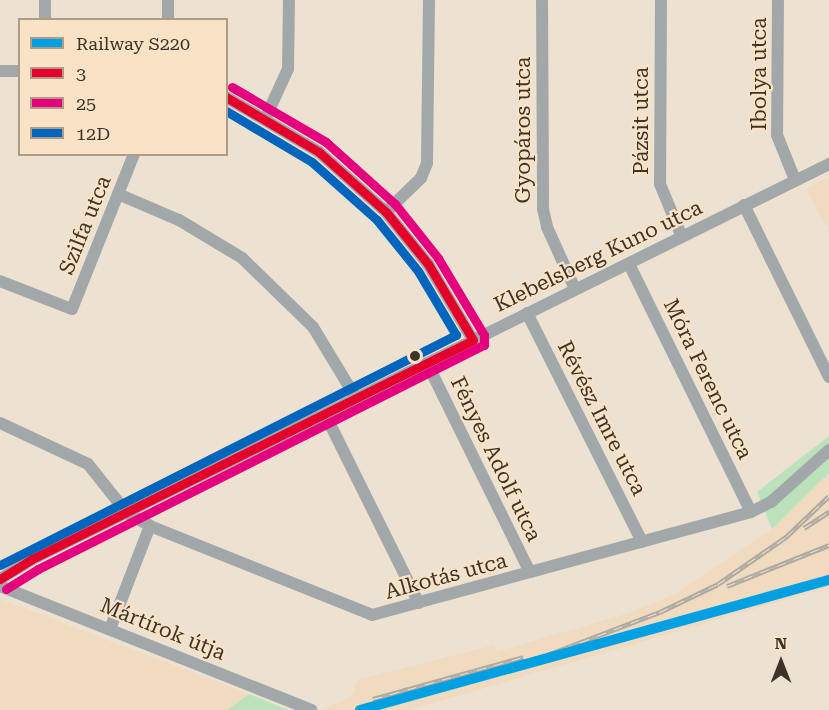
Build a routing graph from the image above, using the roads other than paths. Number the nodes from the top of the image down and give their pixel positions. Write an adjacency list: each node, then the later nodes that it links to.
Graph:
1 (45, 0): 8 (street)
2 (168, 0): 9 (street)
3 (289, 0): 13 (street)
4 (429, 0): 19 (street)
5 (543, 0): 23 (street, Gyopáros utca)
6 (661, 0): 20 (street, Pázsit utca)
7 (778, 0): 16 (street, Ibolya utca)
8 (45, 18)
9 (168, 18)
10 (0, 71): 11 (street)
11 (18, 71)
12 (228, 98): 13 (street)
13 (266, 117): 19 (street)
14 (133, 156): 17 (street, Szilfa utca)
15 (829, 164): 16 (street, Klebelsberg Kuno utca)
16 (795, 180): 18 (street, Klebelsberg Kuno utca)
17 (118, 194): 22 (street, Szilfa utca); 28 (street)
18 (744, 206): 20 (street, Klebelsberg Kuno utca); 27 (street)
19 (386, 212): 25 (street)
20 (682, 237): 21 (street, Klebelsberg Kuno utca)
21 (629, 264): 23 (street, Klebelsberg Kuno utca); 32 (street, Móra Ferenc utca)
22 (0, 281)
23 (575, 290): 24 (street, Klebelsberg Kuno utca)
24 (527, 313): 25 (street, Klebelsberg Kuno utca); 35 (street, Révész Imre utca)
25 (473, 340): 26 (street, Klebelsberg Kuno utca)
26 (427, 363): 28 (street, Klebelsberg Kuno utca); 36 (street, Fényes Adolf utca)
27 (829, 377)
28 (356, 398): 29 (street, Klebelsberg Kuno utca)
29 (325, 414): 33 (street, Klebelsberg Kuno utca); 39 (street)
30 (0, 423): 33 (street)
31 (829, 450): 32 (street, Alkotás utca)
32 (751, 512): 35 (street, Alkotás utca)
33 (127, 513): 34 (street, Alkotás utca); 37 (street, Klebelsberg Kuno utca)
34 (150, 526): 39 (street, Alkotás utca); 40 (street)
35 (642, 542): 36 (street, Alkotás utca)
36 (530, 572): 39 (street, Alkotás utca)
37 (0, 579)
38 (0, 586): 40 (street, Mártírok útja)
39 (419, 603)
40 (110, 628): 41 (street, Mártírok útja)
41 (311, 710)

